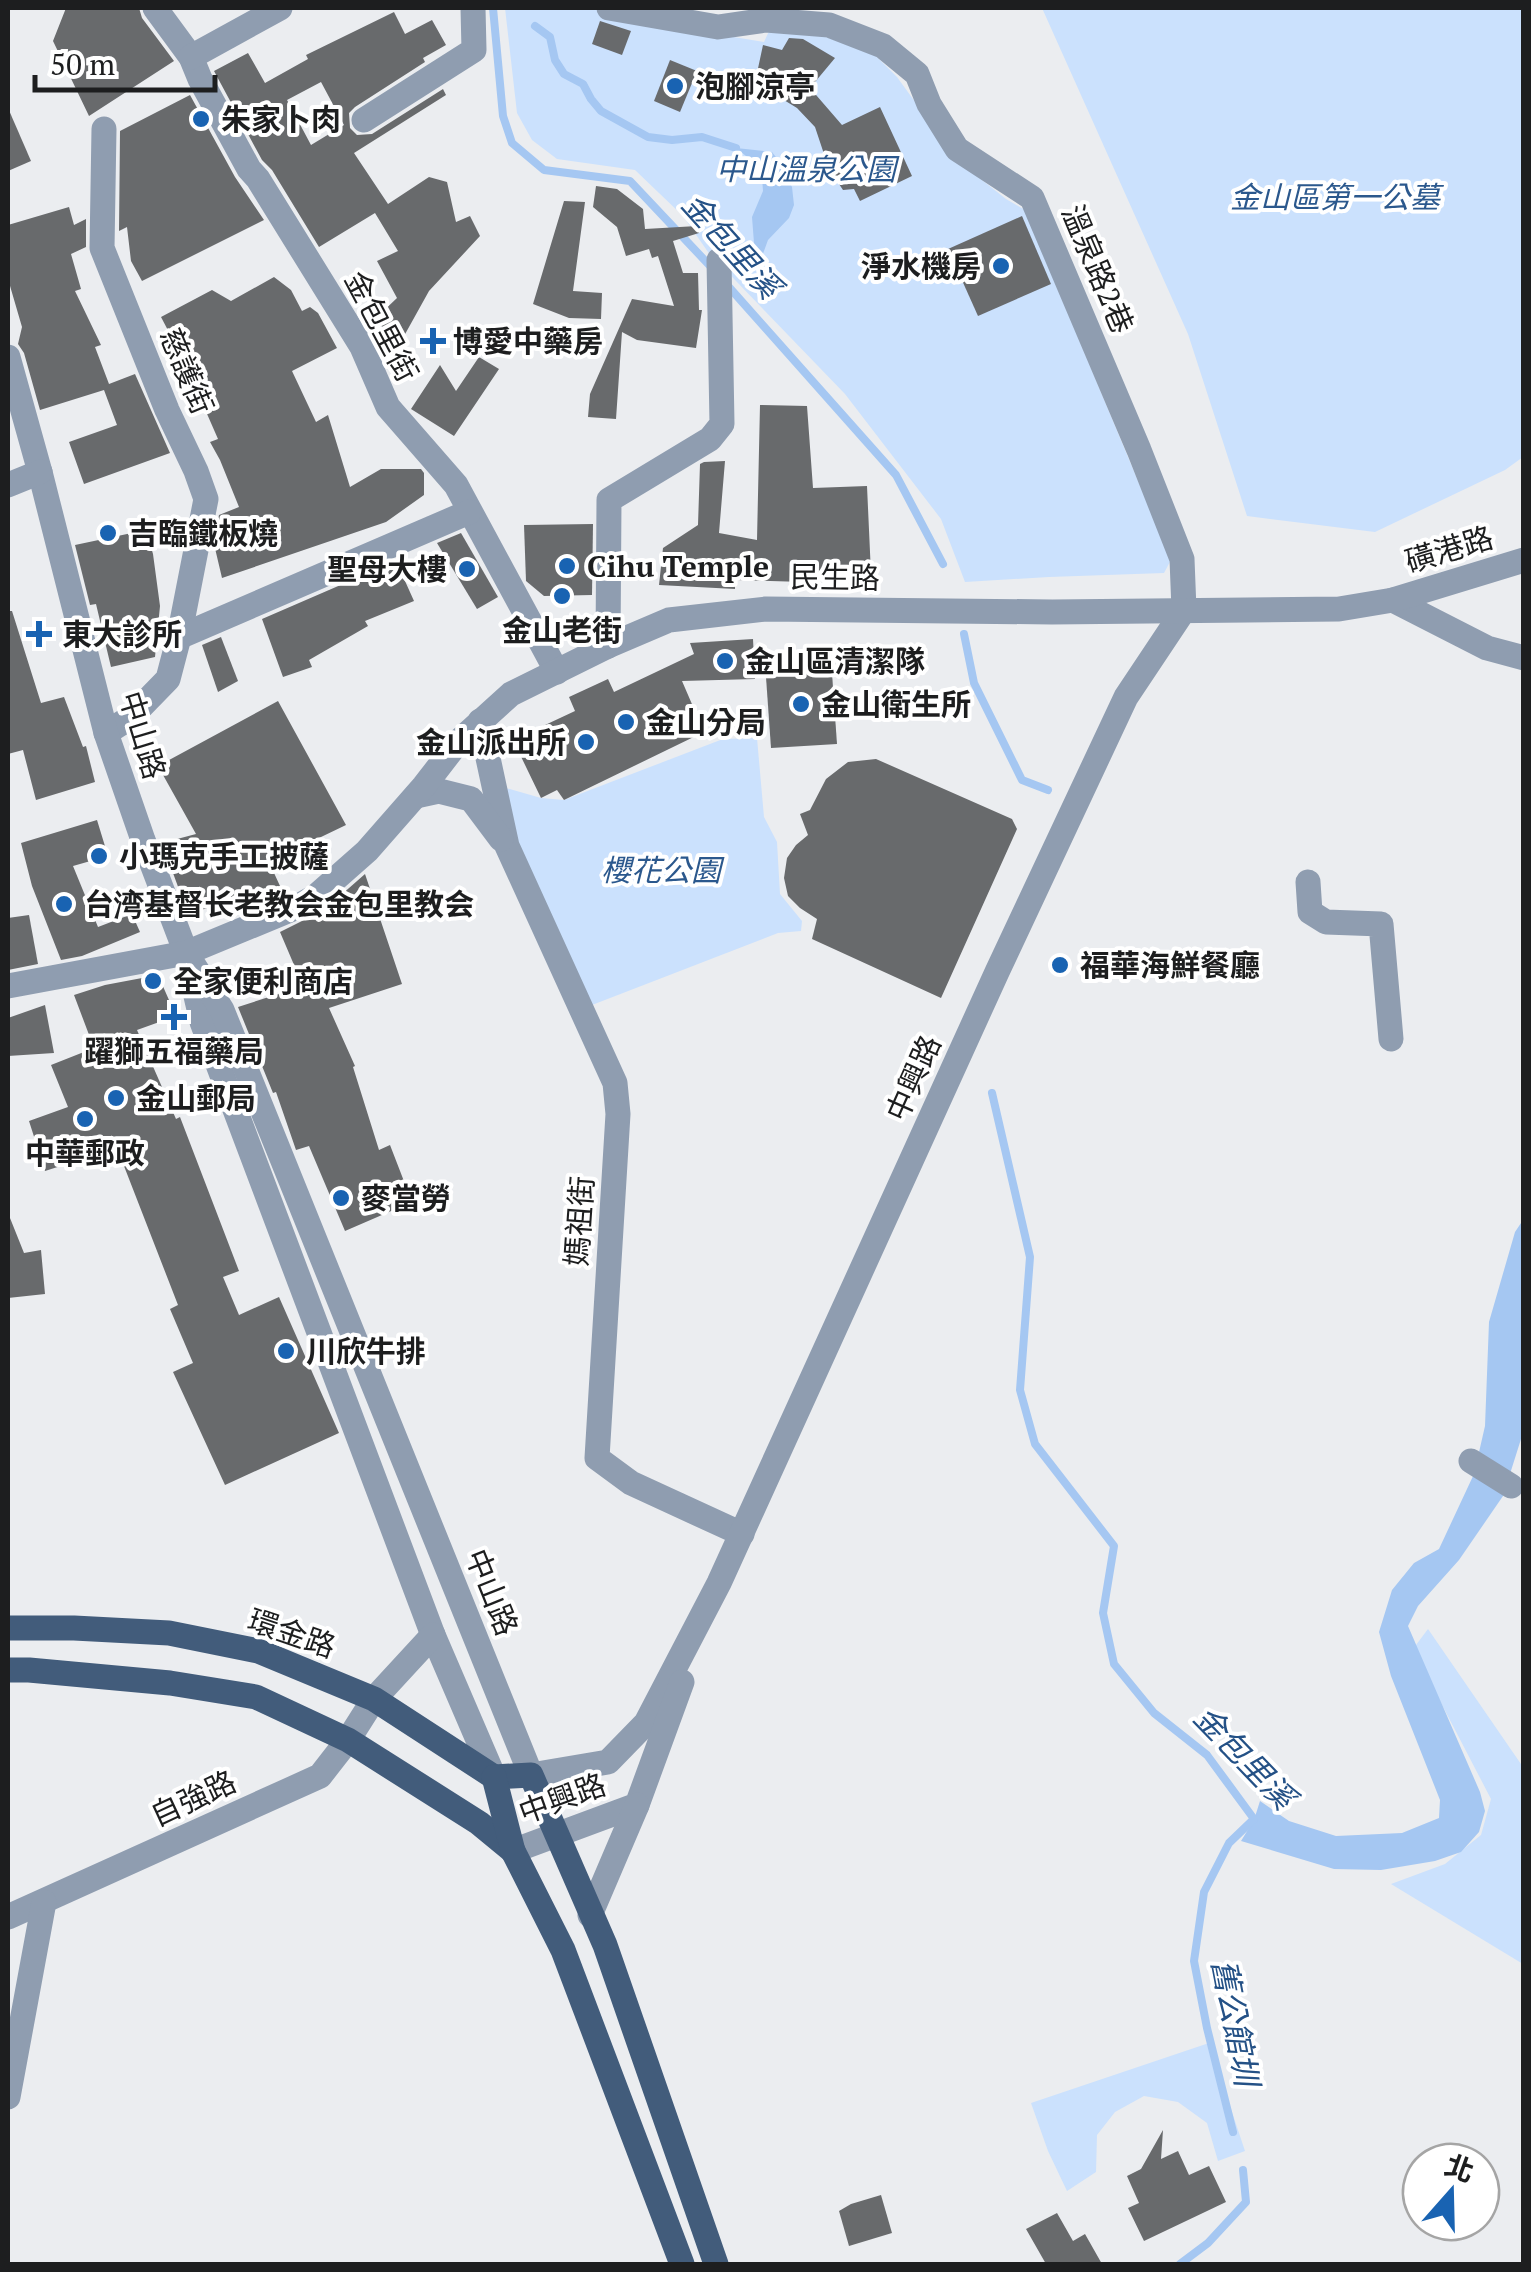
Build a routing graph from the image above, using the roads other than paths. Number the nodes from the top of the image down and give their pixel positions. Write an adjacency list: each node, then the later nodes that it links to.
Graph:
1 (155, 8): 5 (street, 金包里街)
2 (280, 8): 5 (street)
3 (473, 8): 6 (street)
4 (610, 8): 15 (street, 溫泉路2巷)
5 (191, 57): 12 (street, 金包里街)
6 (364, 120)
7 (104, 129): 16 (street, 慈護街)
8 (719, 260): 17 (street)
9 (8, 357): 10 (street, 中山路)
10 (40, 472): 11 (street); 21 (street, 中山路)
11 (8, 486)
12 (469, 512): 16 (street); 19 (street, 金包里街)
13 (1524, 560): 14 (street, 磺港路)
14 (1393, 600): 15 (street, 民生路); 18 (street)
15 (1184, 610): 17 (street, 民生路); 30 (street, 中興路)
16 (179, 637): 21 (street, 慈護街)
17 (608, 646): 19 (street, 民生路)
18 (1524, 658)
19 (557, 672): 20 (street, 民生路)
20 (480, 721): 22 (street, 民生路); 23 (street, 媽祖街)
21 (106, 733): 25 (street, 中山路)
22 (416, 796): 23 (street, 媽祖街); 25 (street, 民生路)
23 (507, 846): 30 (street, 媽祖街)
24 (1308, 882): 27 (street)
25 (186, 953): 26 (street, 民生路); 33 (street, 中山路); 37 (street, 中山路)
26 (8, 986)
27 (1391, 1039)
28 (1470, 1461): 29 (street)
29 (1511, 1486)
30 (742, 1534): 31 (street, 中興路)
31 (719, 1583): 37 (street, 中興路); 39 (street, 中興路)
32 (8, 1628): 35 (main road, 環金路)
33 (432, 1635): 35 (street, 自強路); 38 (street, 中山路)
34 (8, 1670): 36 (main road)
35 (374, 1698): 36 (street, 自強路); 38 (main road, 環金路)
36 (348, 1740): 41 (main road); 42 (street, 自強路)
37 (530, 1775): 38 (main road); 40 (main road, 中山路)
38 (494, 1777): 41 (main road)
39 (637, 1806): 40 (street, 中興路); 43 (street)
40 (557, 1835): 41 (street, 中興路); 43 (main road, 中山路)
41 (513, 1851): 46 (main road)
42 (44, 1902): 44 (street, 自強路); 45 (street)
43 (590, 1915): 47 (main road, 中山路)
44 (8, 1917)
45 (8, 2097)
46 (682, 2264)
47 (716, 2264)

